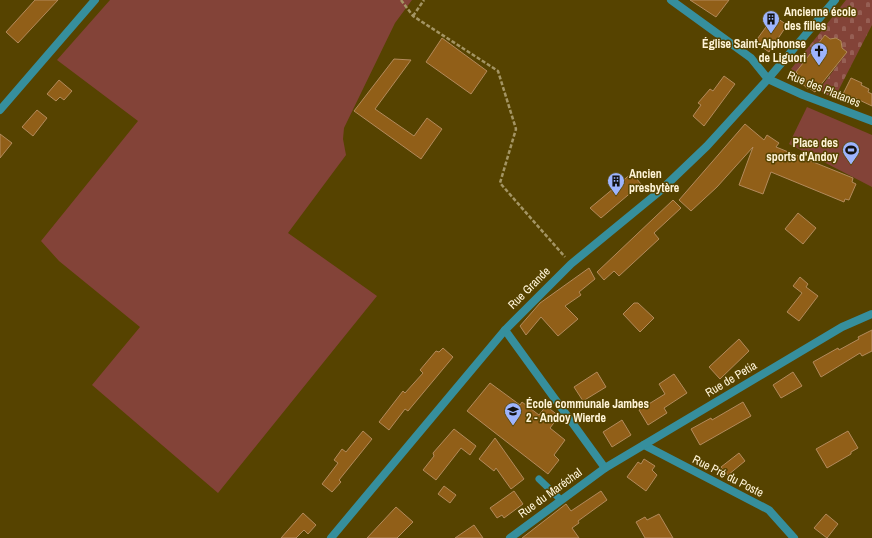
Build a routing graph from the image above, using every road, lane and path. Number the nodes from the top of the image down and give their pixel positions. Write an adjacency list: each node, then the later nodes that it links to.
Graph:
1 (94, 0): 8 (street)
2 (401, 0): 6 (path)
3 (424, 0): 6 (path)
4 (671, 0): 7 (street)
5 (835, 0): 7 (street, Rue Grande)
6 (413, 16): 10 (path)
7 (768, 78): 9 (street, Rue des Platanes); 10 (street, Rue Grande)
8 (0, 110)
9 (872, 121)
10 (571, 264): 12 (street, Rue Grande)
11 (872, 314): 13 (street, Rue de Petia)
12 (505, 330): 14 (street); 17 (street, Rue Grande)
13 (644, 445): 14 (street, Rue de Petia); 19 (street, Rue Pré du Poste)
14 (605, 468): 16 (street, Rue du Maréchal)
15 (539, 479): 16 (lane)
16 (562, 500): 18 (street, Rue du Maréchal)
17 (331, 538)
18 (510, 538)
19 (794, 538)

